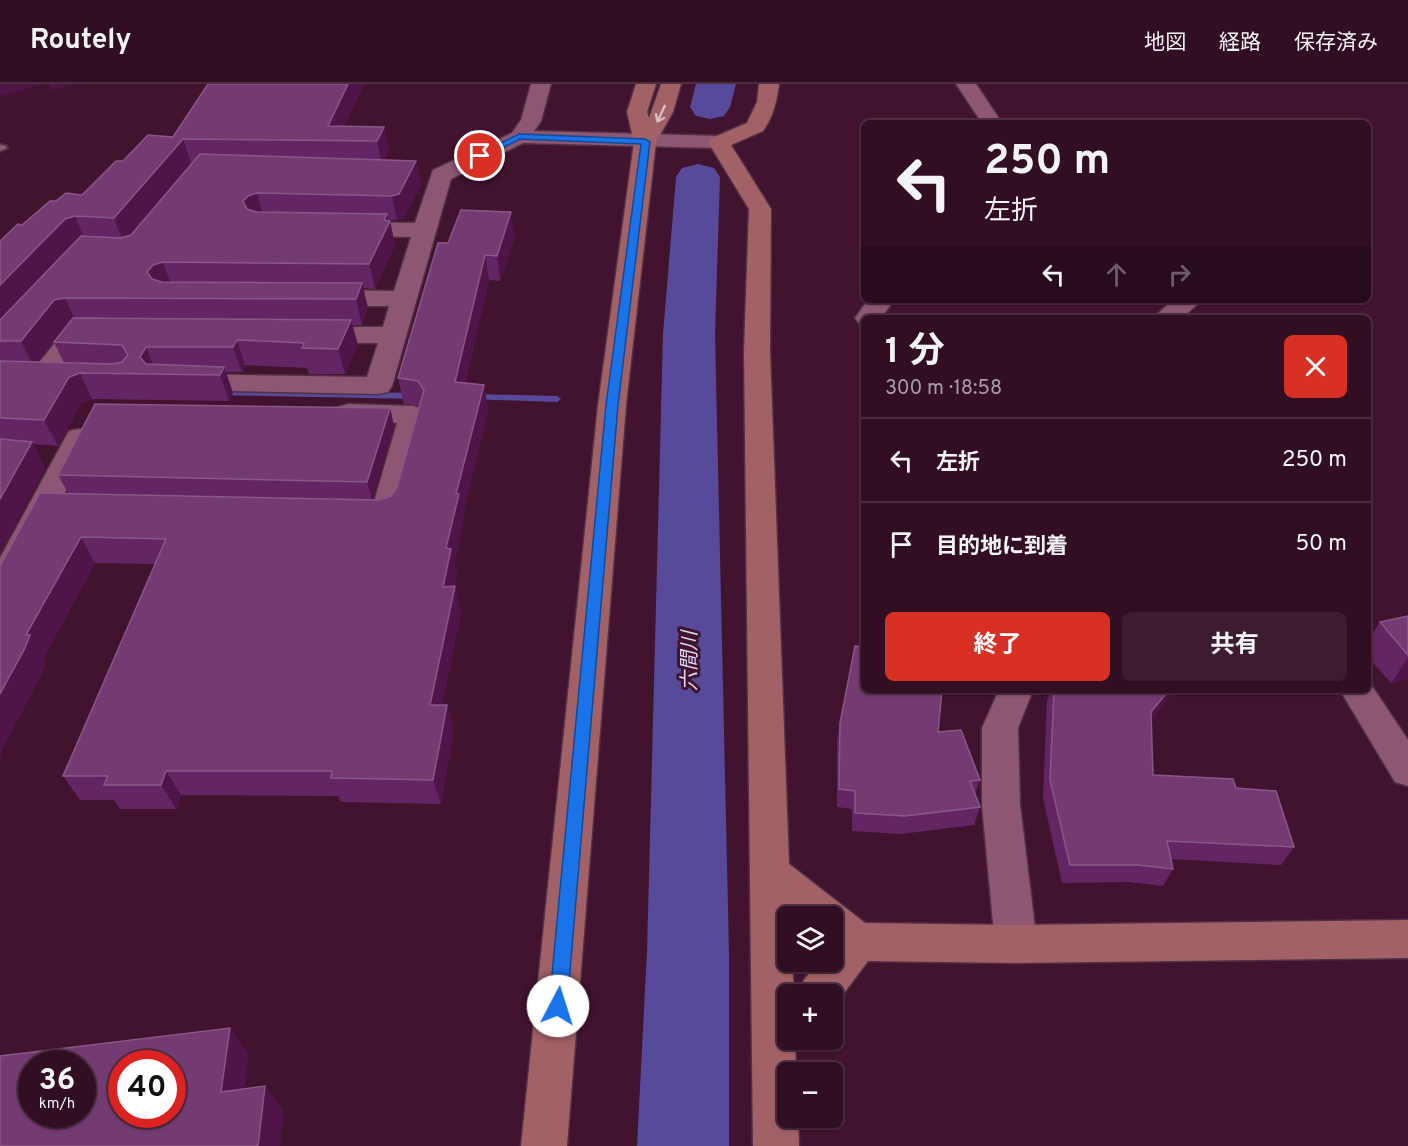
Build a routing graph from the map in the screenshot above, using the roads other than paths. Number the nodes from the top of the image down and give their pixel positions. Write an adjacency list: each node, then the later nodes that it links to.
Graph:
1 (541, 84): 9 (street)
2 (635, 84): 8 (street)
3 (646, 84): 8 (street)
4 (671, 84): 8 (street, one-way to 8)
5 (769, 84): 10 (street)
6 (966, 84): 7 (street)
7 (990, 120)
8 (641, 127): 9 (street); 10 (street); 41 (street)
9 (519, 137): 12 (street)
10 (719, 142): 33 (street)
11 (321, 228): 12 (street)
12 (425, 230): 14 (street)
13 (299, 298): 14 (street)
14 (403, 299): 19 (street)
15 (1185, 303): 16 (street)
16 (1171, 315)
17 (123, 333): 20 (street)
18 (287, 335): 19 (street)
19 (393, 336): 21 (street)
20 (77, 378)
21 (167, 381)
22 (93, 410): 25 (street)
23 (317, 413): 28 (street)
24 (35, 456): 25 (street)
25 (70, 458): 26 (street)
26 (44, 505): 27 (street); 29 (street)
27 (80, 506)
28 (327, 512)
29 (0, 588)
30 (1015, 693): 37 (street)
31 (1359, 693): 32 (street)
32 (1408, 771)
33 (769, 872): 34 (street); 39 (street)
34 (812, 906)
35 (845, 932): 37 (street); 38 (street)
36 (1408, 939): 37 (street)
37 (1016, 944)
38 (823, 984)
39 (777, 988)
40 (781, 1050): 42 (street)
41 (544, 1146)
42 (776, 1146)

